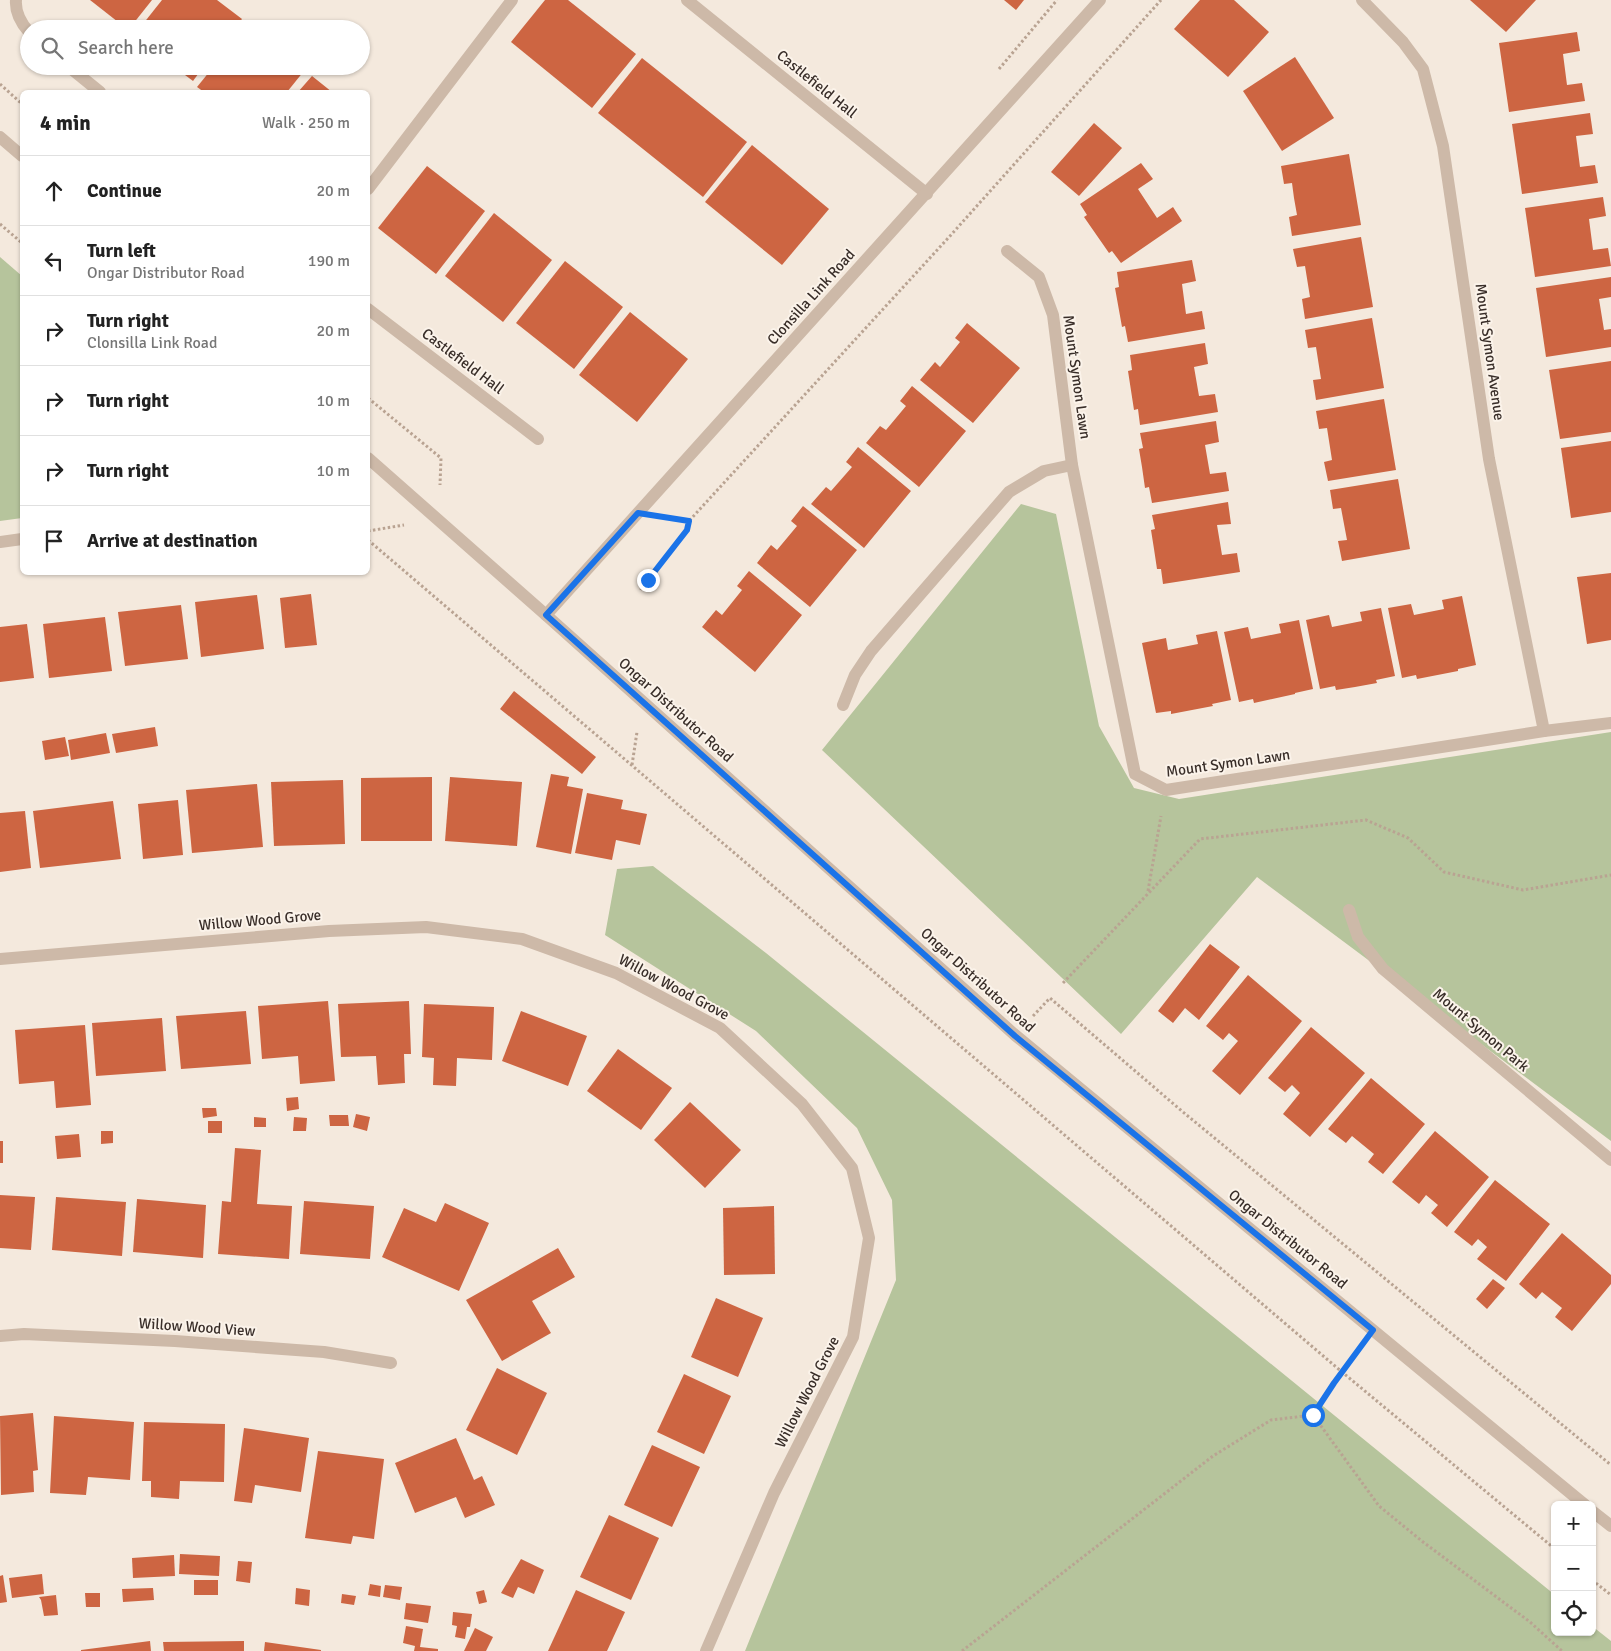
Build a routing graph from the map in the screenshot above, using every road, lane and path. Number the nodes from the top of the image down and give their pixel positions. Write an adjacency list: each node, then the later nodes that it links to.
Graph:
1 (16, 0): 7 (street)
2 (512, 0): 14 (street)
3 (687, 0): 15 (street, Castlefield Hall)
4 (1100, 0): 15 (street, Clonsilla Link Road)
5 (1161, 0): 26 (path)
6 (1362, 0): 34 (street, Mount Symon Avenue)
7 (21, 20)
8 (79, 75): 10 (street)
9 (0, 84): 11 (path)
10 (98, 90)
11 (20, 102)
12 (0, 137): 13 (street)
13 (20, 154)
14 (370, 186)
15 (927, 194): 25 (street, Clonsilla Link Road)
16 (0, 224): 17 (path)
17 (20, 241)
18 (1007, 251): 24 (street, Mount Symon Lawn)
19 (370, 311): 21 (street, Castlefield Hall)
20 (370, 400): 22 (path)
21 (538, 439)
22 (436, 454)
23 (370, 460): 31 (street, Ongar Distributor Road)
24 (1072, 465): 32 (street); 35 (street, Mount Symon Lawn)
25 (638, 513): 26 (path); 31 (street, Clonsilla Link Road)
26 (689, 521): 30 (path)
27 (20, 539): 28 (street)
28 (0, 542)
29 (370, 542): 46 (path)
30 (640, 588)
31 (546, 615): 43 (street, Ongar Distributor Road)
32 (843, 704)
33 (1611, 723): 34 (street, Mount Symon Lawn)
34 (1544, 731): 35 (street, Mount Symon Lawn)
35 (1166, 790): 37 (path)
36 (1611, 874): 37 (path)
37 (1148, 892): 40 (path)
38 (1348, 910): 42 (street, Mount Symon Park)
39 (0, 959): 56 (street, Willow Wood Grove)
40 (1064, 984)
41 (1050, 998): 48 (path)
42 (1611, 1160)
43 (1373, 1330): 46 (path); 49 (street, Ongar Distributor Road)
44 (0, 1336): 45 (street, Willow Wood View)
45 (391, 1363)
46 (1342, 1372): 47 (path); 52 (path)
47 (1313, 1415): 55 (path); 57 (path)
48 (1611, 1465)
49 (1580, 1501)
50 (1596, 1514): 51 (street)
51 (1611, 1526)
52 (1551, 1546)
53 (1596, 1583): 54 (path)
54 (1611, 1596)
55 (1559, 1650)
56 (706, 1651)
57 (962, 1651)

